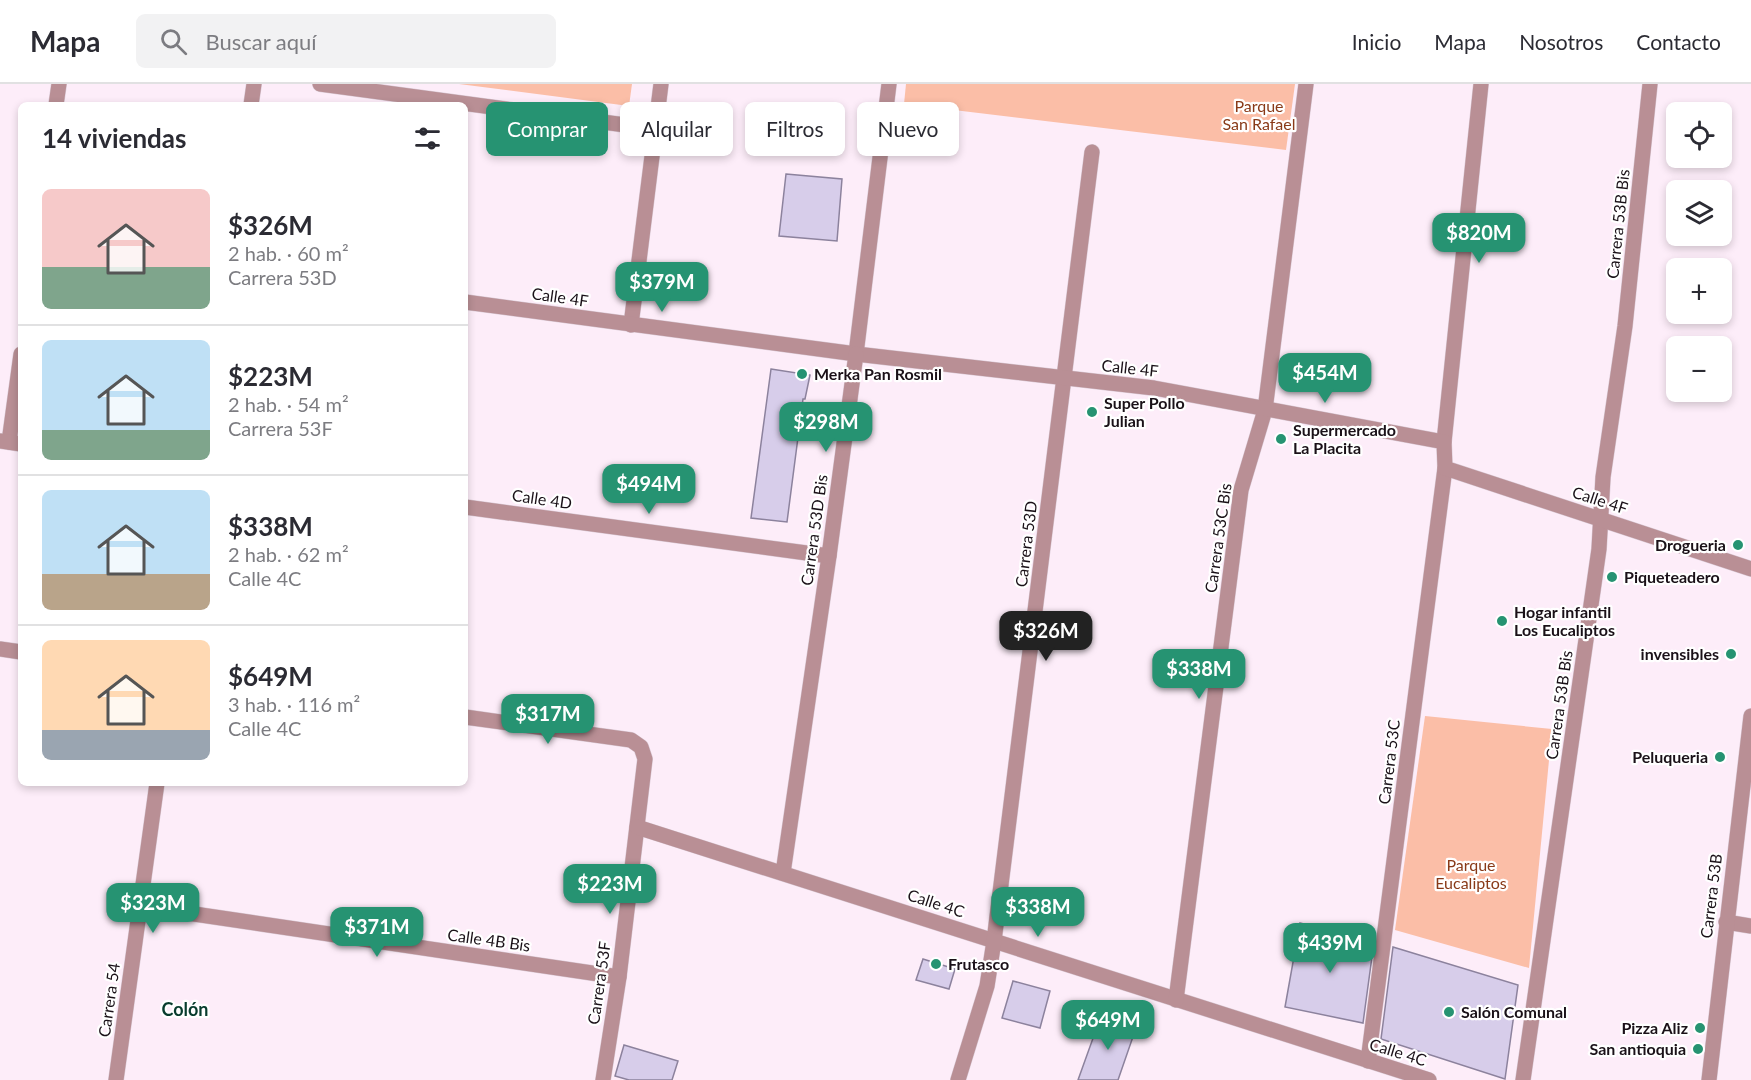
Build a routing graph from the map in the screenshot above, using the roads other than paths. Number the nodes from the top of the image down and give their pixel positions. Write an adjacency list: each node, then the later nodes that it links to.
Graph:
1 (59, 84): 9 (street)
2 (254, 84): 10 (street)
3 (320, 84): 11 (street)
4 (661, 84): 12 (street)
5 (890, 84): 19 (street, Carrera 53D Bis)
6 (1306, 84): 22 (street, Carrera 53C Bis)
7 (1481, 84): 24 (street)
8 (1650, 84): 27 (street, Carrera 53B Bis)
9 (56, 102)
10 (251, 102)
11 (454, 102)
12 (659, 102)
13 (468, 104): 14 (street)
14 (620, 124)
15 (1092, 152): 21 (street, Carrera 53D)
16 (652, 156): 18 (street)
17 (468, 302): 18 (street, Calle 4F)
18 (631, 325): 19 (street, Calle 4F)
19 (856, 354): 21 (street, Calle 4F); 28 (street, Carrera 53D Bis)
20 (18, 378): 23 (street)
21 (1065, 380): 22 (street, Calle 4F); 40 (street, Carrera 53D)
22 (1265, 410): 24 (street, Calle 4F); 42 (street, Carrera 53C Bis)
23 (10, 442)
24 (1444, 442): 25 (street)
25 (1445, 468): 27 (street, Calle 4F); 43 (street, Carrera 53C)
26 (468, 507): 28 (street, Calle 4D)
27 (1601, 520): 29 (street, Calle 4F); 48 (street, Carrera 53B Bis)
28 (829, 556): 36 (street, Carrera 53D Bis)
29 (1751, 568)
30 (0, 649): 31 (street)
31 (18, 652)
32 (468, 717): 35 (street, Carrera 53F)
33 (1750, 723): 38 (street, Carrera 53B)
34 (157, 786): 37 (street, Carrera 54)
35 (637, 828): 36 (street, Calle 4C); 41 (street, Carrera 53F)
36 (783, 873): 40 (street, Calle 4C)
37 (140, 906): 41 (street, Calle 4B Bis); 44 (street, Carrera 54)
38 (1726, 922): 39 (street); 49 (street, Carrera 53B)
39 (1751, 926)
40 (994, 941): 42 (street, Calle 4C); 46 (street, Carrera 53D)
41 (619, 977): 45 (street, Carrera 53F)
42 (1176, 1000): 43 (street, Calle 4C)
43 (1368, 1061): 47 (street, Calle 4C)
44 (116, 1080)
45 (603, 1080)
46 (958, 1080)
47 (1429, 1080)
48 (1522, 1080)
49 (1709, 1080)

